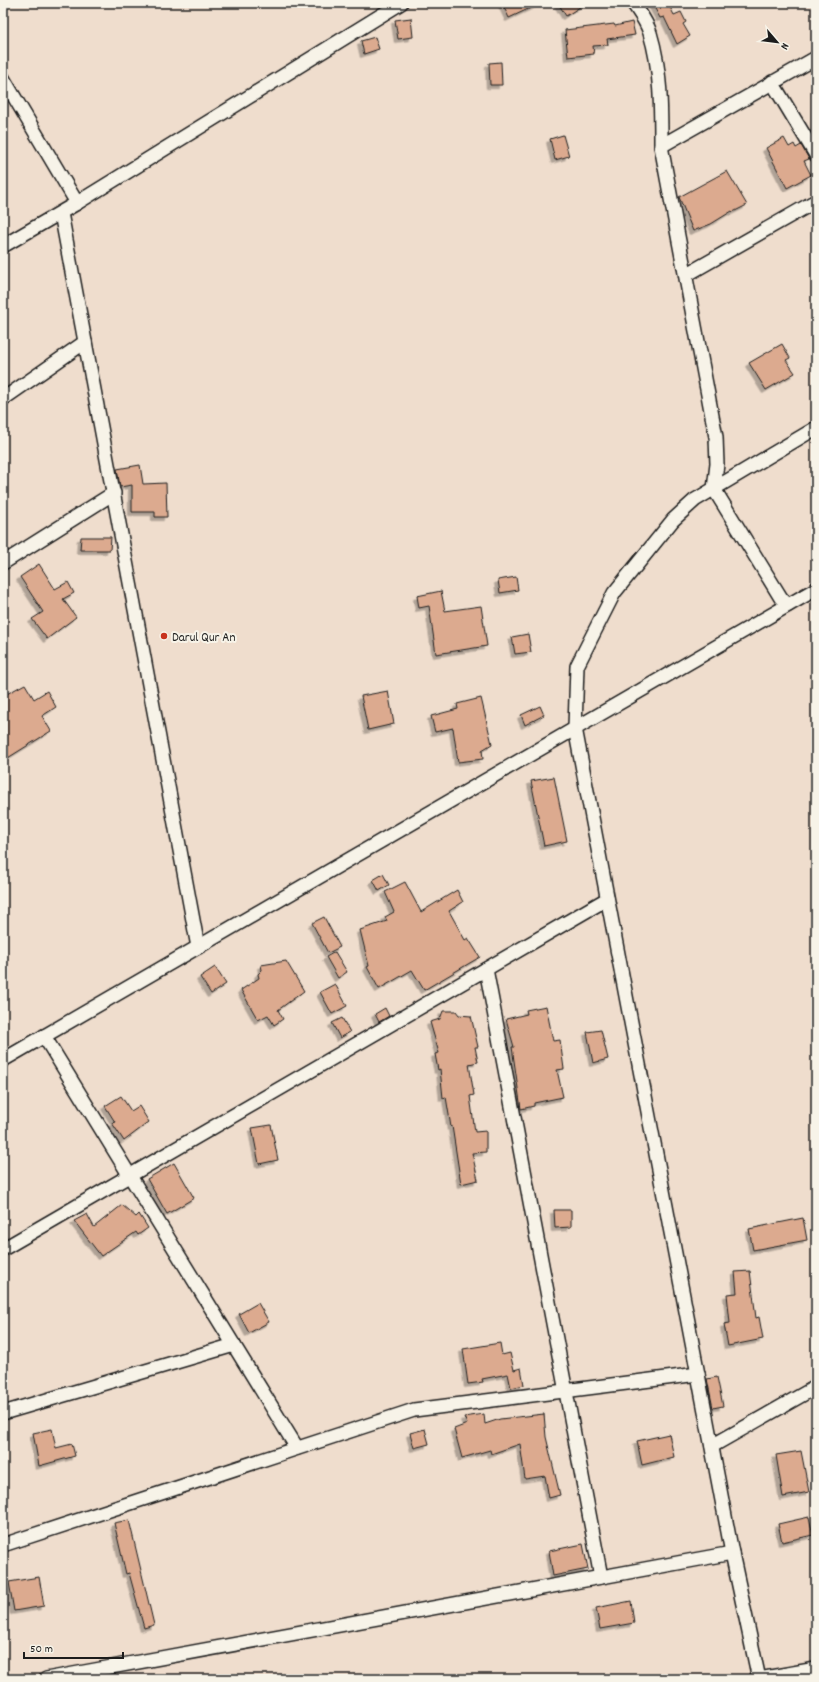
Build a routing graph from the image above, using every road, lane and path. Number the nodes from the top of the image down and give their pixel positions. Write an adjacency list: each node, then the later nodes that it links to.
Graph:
1 (401, 3): 9 (street)
2 (633, 3): 6 (street)
3 (816, 58): 5 (street)
4 (3, 78): 9 (street)
5 (772, 82): 6 (street); 7 (street)
6 (661, 146): 12 (street)
7 (816, 154)
8 (816, 200): 12 (street)
9 (77, 203): 10 (street)
10 (61, 212): 11 (street); 13 (street)
11 (3, 246)
12 (686, 275): 16 (street)
13 (85, 342): 14 (street); 17 (street)
14 (3, 399)
15 (816, 428): 16 (street)
16 (714, 489): 20 (street); 21 (street)
17 (114, 493): 18 (street); 23 (street)
18 (3, 563)
19 (816, 589): 20 (street)
20 (788, 605): 21 (street)
21 (575, 728): 22 (street); 23 (street)
22 (607, 899): 24 (street); 30 (street)
23 (198, 947): 25 (street)
24 (486, 969): 27 (street); 32 (street)
25 (44, 1036): 26 (street); 27 (street)
26 (3, 1060)
27 (130, 1176): 28 (street); 29 (street)
28 (3, 1249)
29 (234, 1345): 33 (street); 35 (street)
30 (698, 1374): 32 (street); 34 (street)
31 (816, 1387): 34 (street)
32 (566, 1391): 35 (street); 38 (street)
33 (3, 1413)
34 (712, 1446): 37 (street)
35 (297, 1448): 36 (street)
36 (3, 1545)
37 (732, 1553): 38 (street); 41 (street)
38 (601, 1577): 40 (street)
39 (816, 1669): 41 (street)
40 (46, 1679)
41 (759, 1679)

